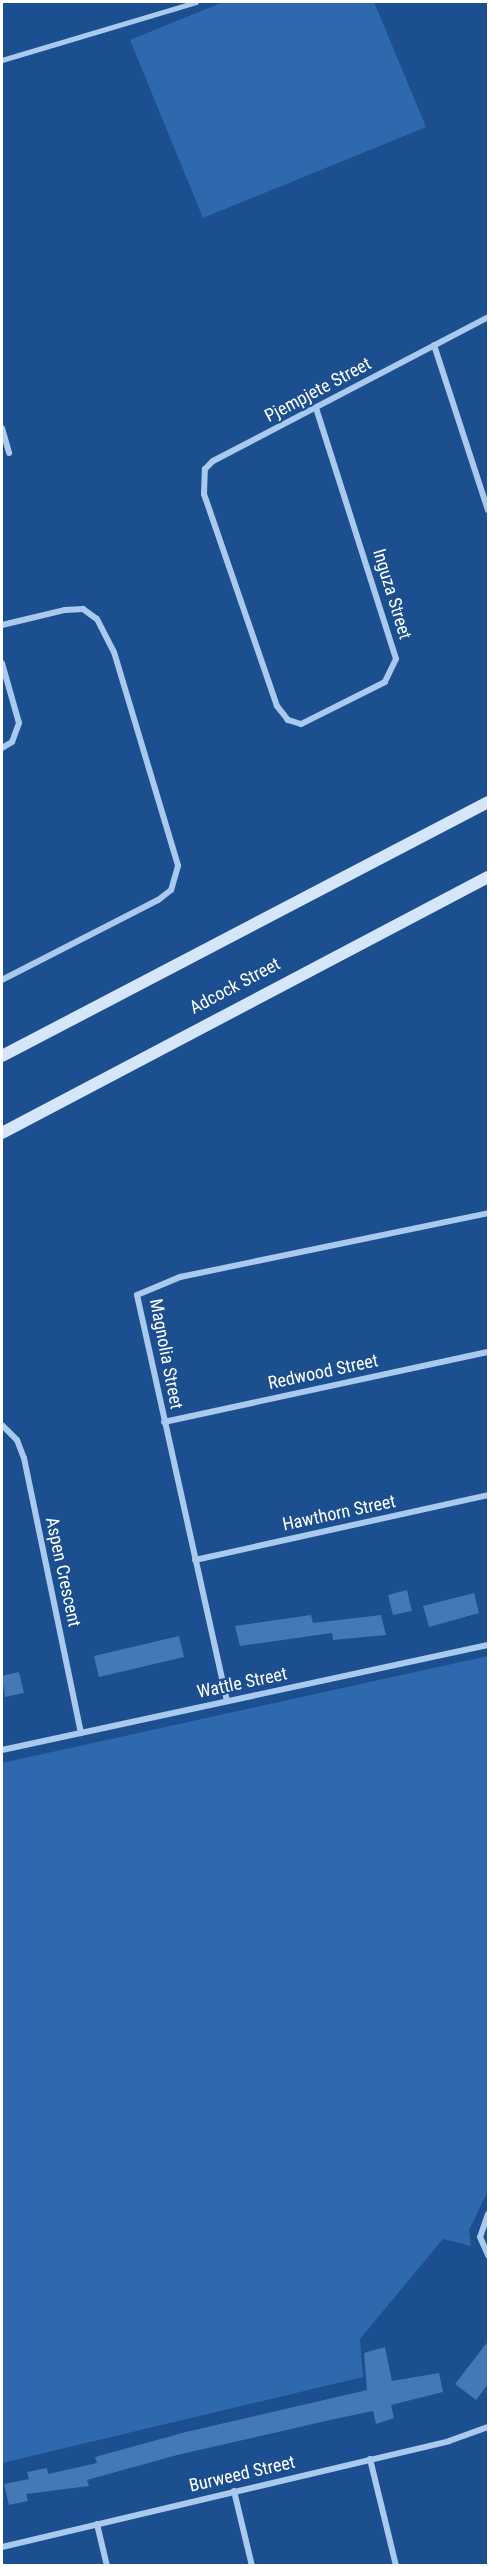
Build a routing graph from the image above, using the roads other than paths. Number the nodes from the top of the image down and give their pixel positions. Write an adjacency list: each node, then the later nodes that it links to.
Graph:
1 (196, 2): 2 (lane)
2 (2, 60)
3 (489, 317): 4 (street, Pjempjete Street)
4 (434, 345): 5 (street, Pjempjete Street); 8 (street)
5 (316, 408): 9 (street, Pjempjete Street); 9 (street, Inguza Street)
6 (2, 428): 7 (street)
7 (9, 453)
8 (489, 510)
9 (211, 516)
10 (2, 625): 15 (street)
11 (2, 663): 12 (street)
12 (2, 748)
13 (489, 802): 16 (main road)
14 (489, 877): 17 (main road, Adcock Street)
15 (2, 980)
16 (2, 1056)
17 (2, 1133)
18 (489, 1213): 20 (street, Magnolia Street)
19 (489, 1352): 20 (street, Redwood Street)
20 (164, 1422): 23 (street, Magnolia Street)
21 (2, 1425): 26 (street, Aspen Crescent)
22 (489, 1495): 23 (street, Hawthorn Street)
23 (195, 1560): 25 (street, Magnolia Street)
24 (489, 1646): 25 (street, Wattle Street)
25 (227, 1701): 26 (street, Wattle Street)
26 (81, 1733): 27 (street, Wattle Street)
27 (2, 1750)
28 (489, 2214): 29 (street)
29 (489, 2255)
30 (489, 2427): 31 (street, Burweed Street)
31 (370, 2458): 32 (street, Burweed Street); 37 (street)
32 (234, 2491): 33 (street, Burweed Street); 36 (street)
33 (97, 2524): 34 (street, Burweed Street); 35 (street)
34 (2, 2547)
35 (107, 2565)
36 (252, 2565)
37 (396, 2565)

